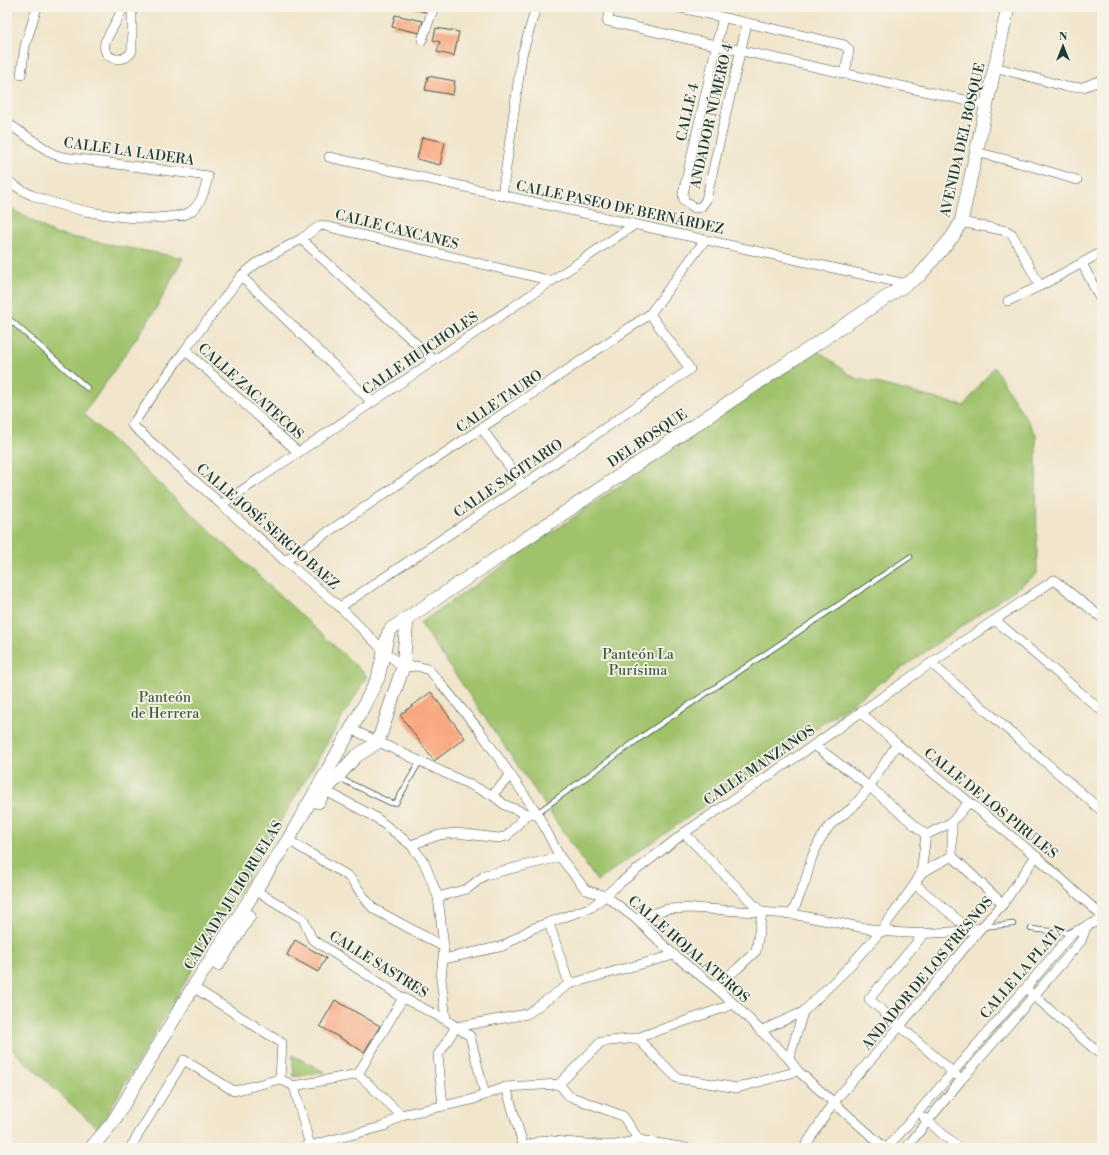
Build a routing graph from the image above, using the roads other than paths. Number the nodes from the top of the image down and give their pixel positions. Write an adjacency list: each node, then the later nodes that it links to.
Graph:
1 (37, 7): 16 (street)
2 (124, 7): 3 (street)
3 (132, 7)
4 (434, 7): 11 (street)
5 (536, 7): 24 (street)
6 (611, 7): 12 (street)
7 (677, 7): 9 (street)
8 (1008, 7): 14 (main road, AVENIDA DEL BOSQUE)
9 (723, 17): 10 (street); 12 (street, CALLE 4)
10 (747, 23): 13 (street, ANDADOR NÚMERO 4); 15 (street)
11 (422, 40)
12 (716, 45): 13 (street); 25 (street, CALLE 4)
13 (741, 51): 15 (street); 25 (street, ANDADOR NÚMERO 4)
14 (995, 67): 17 (street); 18 (main road, AVENIDA DEL BOSQUE)
15 (845, 74): 18 (street)
16 (21, 75)
17 (1102, 80)
18 (987, 105): 20 (main road, AVENIDA DEL BOSQUE)
19 (7, 123): 23 (street, CALLE LA LADERA)
20 (976, 152): 22 (street); 26 (main road, AVENIDA DEL BOSQUE)
21 (328, 157): 24 (street, CALLE PASEO DE BERNÁRDEZ)
22 (1077, 180)
23 (7, 181)
24 (502, 196): 27 (street, CALLE PASEO DE BERNÁRDEZ)
25 (695, 208)
26 (961, 222): 34 (main road, AVENIDA DEL BOSQUE); 35 (street)
27 (634, 225): 29 (street, CALLE PASEO DE BERNÁRDEZ); 33 (street, CALLE HUICHOLES)
28 (301, 238): 32 (street, CALLE CAXCANES); 33 (street, CALLE CAXCANES); 41 (street)
29 (705, 240): 34 (street, CALLE PASEO DE BERNÁRDEZ); 38 (street, CALLE TAURO)
30 (1102, 252): 31 (street)
31 (1082, 264): 35 (street); 37 (street)
32 (241, 276): 40 (street, CALLE CAXCANES); 43 (street)
33 (552, 280): 41 (street, CALLE HUICHOLES)
34 (906, 284): 53 (main road, DEL BOSQUE)
35 (1040, 286): 36 (street)
36 (1008, 301)
37 (1102, 303)
38 (650, 314): 45 (street, CALLE TAURO); 47 (street, CALLE SAGITARIO)
39 (7, 317): 42 (lane)
40 (185, 350): 44 (street, CALLE CAXCANES); 46 (street, CALLE ZACATECOS)
41 (434, 360): 43 (street, CALLE HUICHOLES)
42 (87, 388)
43 (372, 402): 46 (street, CALLE HUICHOLES)
44 (132, 425): 48 (street, CALLE JOSÉ SERGIO BAEZ)
45 (482, 429): 47 (street); 50 (street, CALLE TAURO)
46 (298, 452): 48 (street, CALLE HUICHOLES)
47 (523, 485): 51 (street, CALLE SAGITARIO)
48 (222, 504): 50 (street, CALLE JOSÉ SERGIO BAEZ)
49 (910, 557): 72 (lane)
50 (285, 561): 51 (street, CALLE JOSÉ SERGIO BAEZ)
51 (340, 607): 55 (street, CALLE JOSÉ SERGIO BAEZ)
52 (1102, 618): 54 (street, CALLE MANZANOS)
53 (407, 619): 55 (main road, DEL BOSQUE); 57 (main road)
54 (995, 620): 56 (street, CALLE MANZANOS); 58 (street)
55 (384, 651): 57 (street); 60 (main road, CALZADA JULIO RUELAS)
56 (931, 663): 59 (street, CALLE MANZANOS); 71 (street)
57 (403, 667): 61 (main road); 66 (street, CALLE HOJALATEROS)
58 (1102, 711)
59 (861, 713): 62 (street, CALLE DE LOS PIRULES); 63 (street, CALLE MANZANOS)
60 (351, 729): 61 (street); 65 (main road, CALZADA JULIO RUELAS)
61 (378, 742): 64 (street); 65 (main road, CALZADA JULIO RUELAS)
62 (897, 744): 67 (street); 70 (street, CALLE DE LOS PIRULES)
63 (814, 745): 67 (street); 75 (street, CALLE MANZANOS)
64 (420, 761): 65 (lane); 69 (street)
65 (331, 774): 68 (main road, CALZADA JULIO RUELAS)
66 (511, 775): 69 (street); 72 (street, CALLE HOJALATEROS)
67 (870, 787): 76 (street); 89 (street)
68 (321, 789): 77 (main road, CALZADA JULIO RUELAS); 78 (street)
69 (492, 795): 73 (street)
70 (969, 802): 74 (street); 80 (street, CALLE DE LOS PIRULES)
71 (1102, 811)
72 (536, 813): 73 (street); 81 (street, CALLE HOJALATEROS)
73 (527, 814): 78 (street)
74 (952, 822): 76 (street); 79 (street)
75 (684, 833): 85 (street, CALLE MANZANOS); 88 (street)
76 (926, 835): 82 (street)
77 (291, 841): 84 (main road, CALZADA JULIO RUELAS); 102 (street)
78 (411, 845): 86 (street)
79 (952, 856): 82 (street); 87 (street)
80 (1036, 856): 87 (street, ANDADOR DE LOS FRESNOS); 90 (street, CALLE DE LOS PIRULES)
81 (560, 857): 85 (street, CALLE HOJALATEROS); 86 (street)
82 (920, 873): 83 (street)
83 (915, 884): 97 (street); 98 (street)
84 (258, 892): 107 (main road, CALZADA JULIO RUELAS); 110 (street, CALLE SASTRES)
85 (606, 896): 91 (street, CALLE HOJALATEROS); 92 (street, CALLE MANZANOS)
86 (438, 897): 102 (street)
87 (1003, 904): 95 (street, ANDADOR DE LOS FRESNOS)
88 (762, 913): 89 (street); 91 (street); 106 (street)
89 (792, 914): 98 (street)
90 (1102, 917): 94 (street, CALLE LA PLATA)
91 (636, 919): 103 (street, CALLE HOJALATEROS)
92 (549, 923): 104 (street, CALLE MANZANOS); 105 (street)
93 (1013, 924): 95 (lane)
94 (1087, 925): 99 (street, CALLE LA PLATA); 101 (street, CALLE LA PLATA)
95 (981, 928): 97 (street); 114 (street, ANDADOR DE LOS FRESNOS)
96 (1031, 929): 99 (lane)
97 (970, 930): 100 (street)
98 (881, 931): 100 (street); 112 (street)
99 (1072, 933): 101 (street); 108 (street, CALLE LA PLATA)
100 (924, 934): 114 (street)
101 (1081, 941): 109 (street, CALLE LA PLATA)
102 (444, 947): 104 (street)
103 (674, 955): 105 (street); 106 (street, CALLE HOJALATEROS)
104 (444, 959): 113 (street)
105 (569, 984): 115 (street)
106 (715, 987): 111 (street, CALLE HOJALATEROS)
107 (196, 989): 123 (street); 137 (main road, CALZADA JULIO RUELAS); 138 (main road, CALZADA JULIO RUELAS)
108 (1025, 989): 109 (street); 121 (street, CALLE LA PLATA)
109 (1034, 996): 118 (street); 124 (street, CALLE LA PLATA)
110 (403, 998): 113 (street, CALLE SASTRES); 122 (street)
111 (734, 1004): 116 (street, CALLE HOJALATEROS); 117 (street)
112 (803, 1012): 116 (street); 119 (street)
113 (446, 1020): 115 (street, CALLE SASTRES)
114 (900, 1026): 121 (street); 129 (street, ANDADOR DE LOS FRESNOS)
115 (456, 1027): 128 (street, CALLE SASTRES); 130 (street)
116 (760, 1031): 119 (street, CALLE HOJALATEROS)
117 (637, 1038): 120 (street); 125 (street)
118 (1102, 1056)
119 (789, 1058): 120 (street, CALLE HOJALATEROS)
120 (798, 1071): 129 (street, CALLE HOJALATEROS)
121 (952, 1072): 124 (street); 131 (street, CALLE LA PLATA)
122 (358, 1074): 126 (street); 132 (street)
123 (280, 1079): 126 (street); 139 (street)
124 (961, 1080): 133 (street, CALLE LA PLATA)
125 (559, 1084): 127 (street); 134 (street)
126 (294, 1086): 135 (street)
127 (506, 1088): 128 (street); 141 (street)
128 (485, 1095): 130 (street)
129 (833, 1102): 143 (street, ANDADOR DE LOS FRESNOS); 144 (street, CALLE HOJALATEROS)
130 (443, 1106): 132 (street)
131 (917, 1112): 133 (street); 144 (street, CALLE LA PLATA)
132 (401, 1115): 136 (street)
133 (928, 1121): 145 (street, CALLE LA PLATA); 146 (street)
134 (639, 1140): 141 (street); 142 (street)
135 (310, 1146): 136 (street); 140 (street)
136 (321, 1146)
137 (92, 1148)
138 (99, 1148)
139 (130, 1148)
140 (301, 1148)
141 (523, 1148)
142 (686, 1148)
143 (804, 1148)
144 (886, 1148)
145 (906, 1148)
146 (959, 1148)

